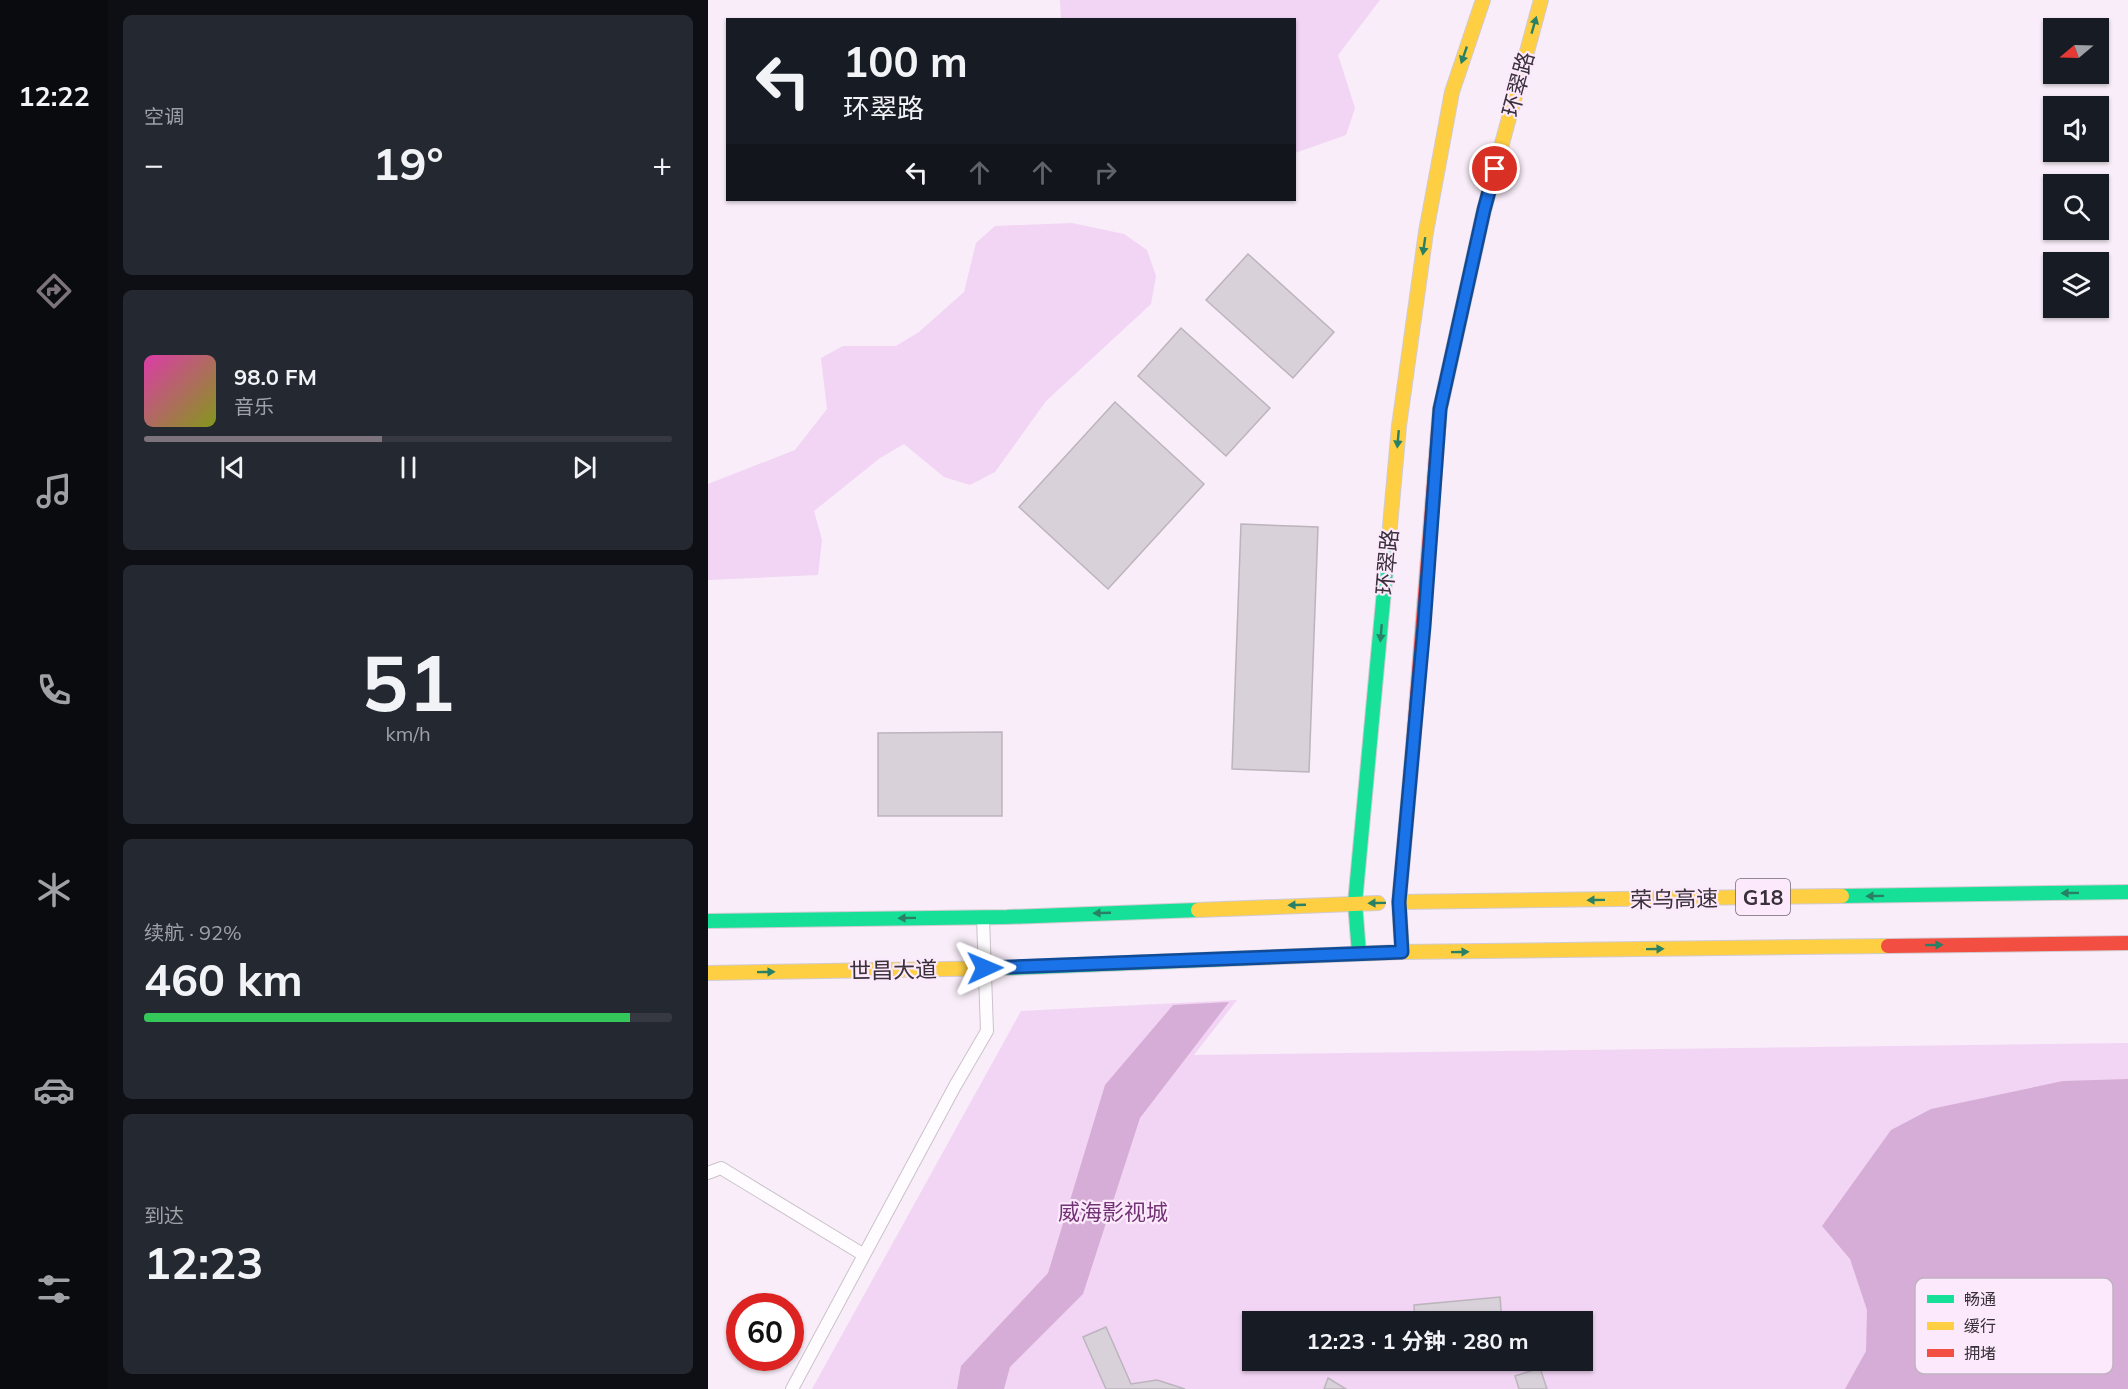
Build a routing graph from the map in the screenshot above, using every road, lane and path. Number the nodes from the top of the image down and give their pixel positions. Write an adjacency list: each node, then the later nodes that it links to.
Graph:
1 (1483, 0): 5 (main road, 环翠路, one-way to 5)
2 (1542, 0): 4 (main road, 环翠路, one-way to 2)
3 (2128, 892): 4 (main road, 荣乌高速 / G18, one-way to 4)
4 (1399, 902): 5 (main road, one-way to 5); 9 (main road, 环翠路)
5 (1355, 903): 6 (main road, one-way to 6); 10 (main road, 环翠路)
6 (983, 917): 7 (main road, one-way to 7); 11 (lane)
7 (708, 921)
8 (2128, 943): 9 (main road, G18, one-way to 8)
9 (1402, 952): 10 (main road, 世昌大道)
10 (1359, 953): 11 (main road, 世昌大道)
11 (985, 968): 12 (main road, 世昌大道, one-way to 11); 14 (lane)
12 (708, 972)
13 (708, 1173): 14 (lane)
14 (864, 1255): 15 (lane)
15 (792, 1389)

